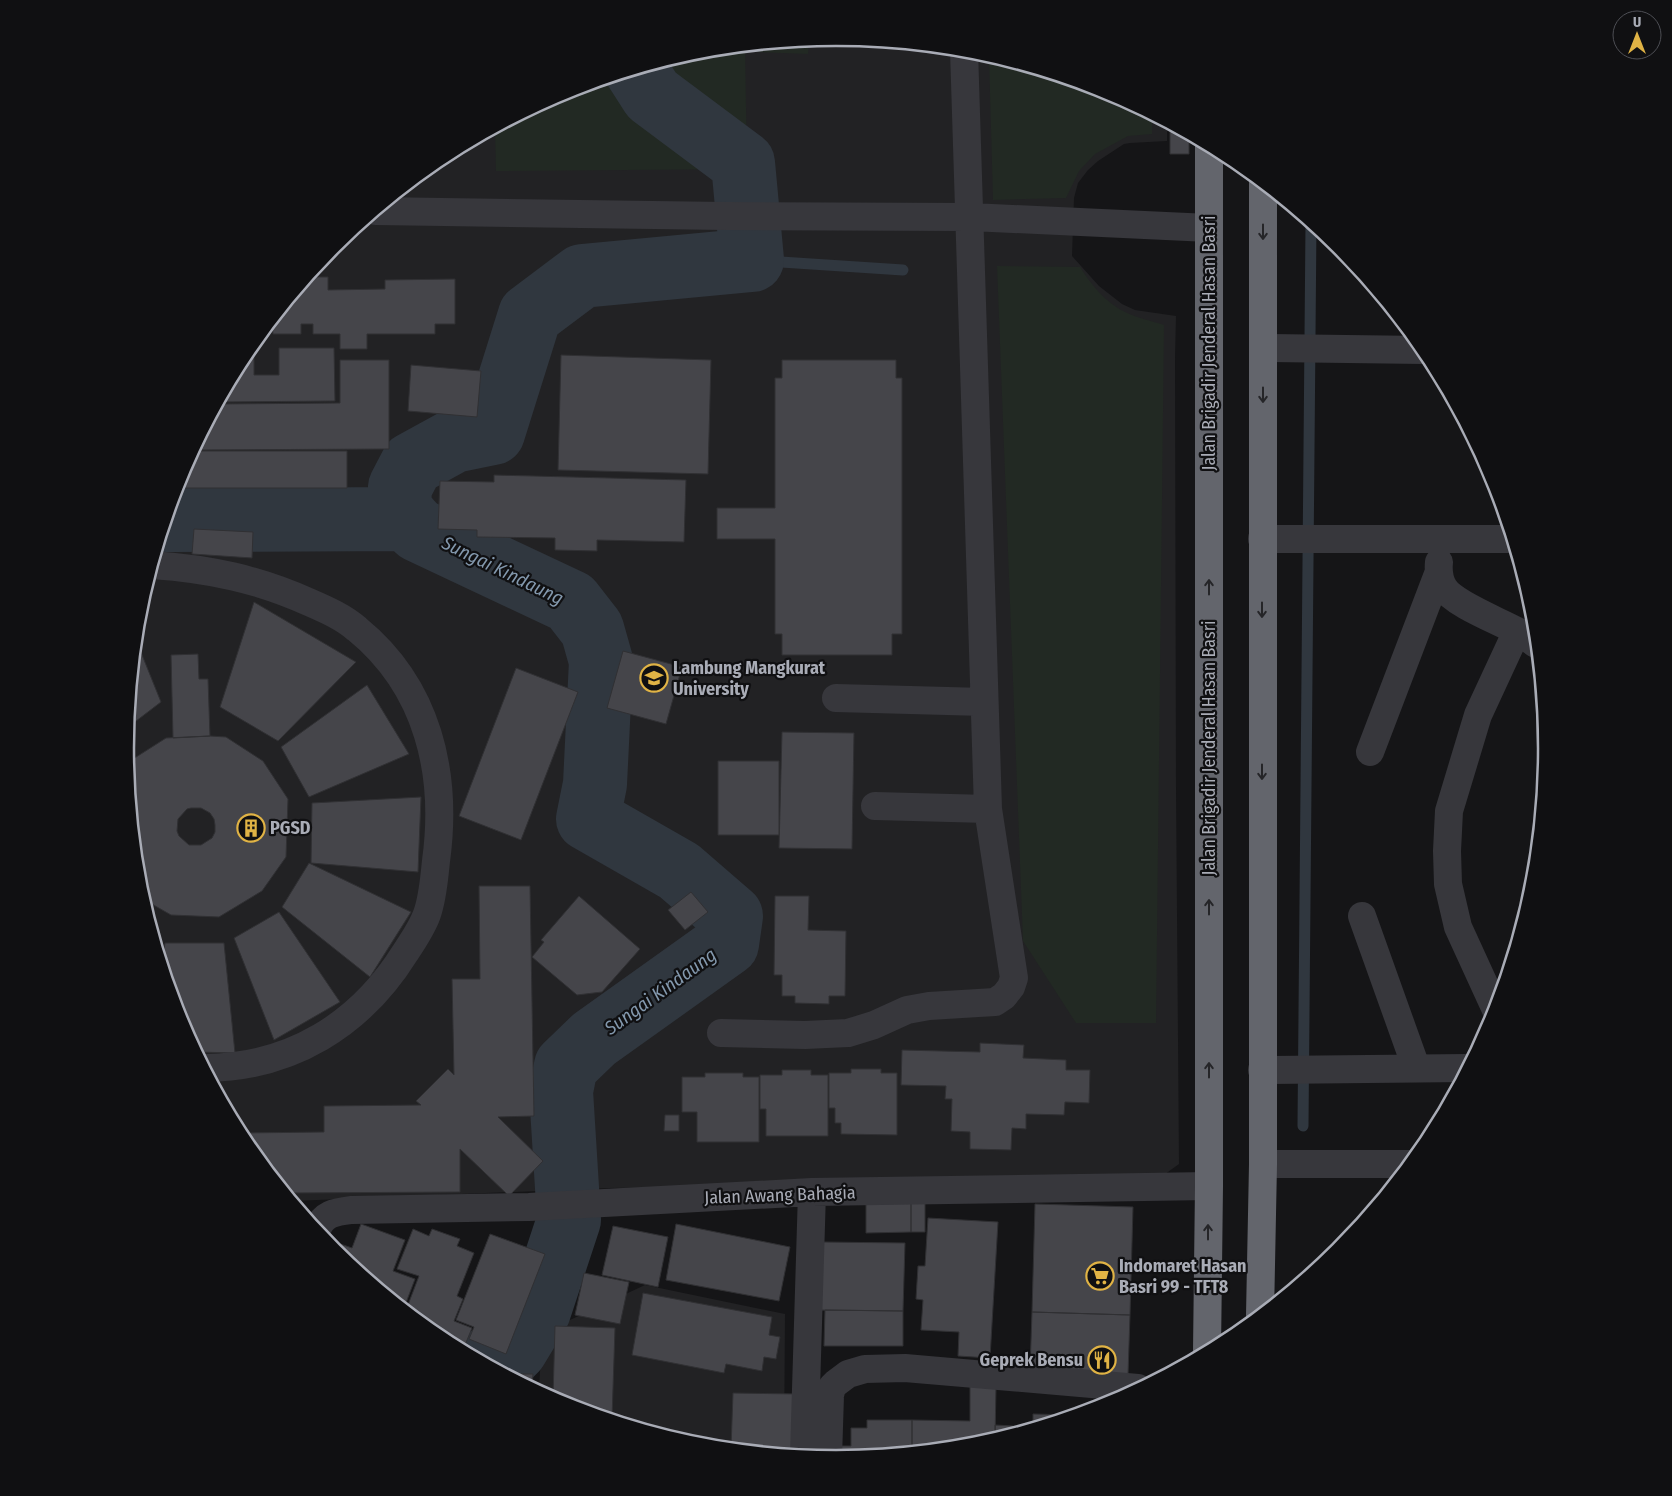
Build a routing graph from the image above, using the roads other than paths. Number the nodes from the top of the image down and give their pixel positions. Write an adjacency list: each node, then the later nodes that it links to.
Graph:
1 (964, 58): 5 (street)
2 (1209, 154): 6 (highway, Jalan Brigadir Jenderal Hasan Basri)
3 (1263, 191): 7 (highway, one-way to 7)
4 (384, 211): 5 (street)
5 (971, 217): 6 (street); 16 (street)
6 (1209, 228): 29 (highway, Jalan Brigadir Jenderal Hasan Basri, one-way to 6)
7 (1263, 348): 8 (street); 9 (highway, one-way to 9)
8 (1413, 350)
9 (1262, 539): 10 (street); 26 (highway, one-way to 26)
10 (1441, 539): 11 (street); 13 (street)
11 (1506, 539)
12 (158, 566): 23 (street)
13 (1438, 574): 14 (street); 17 (street)
14 (1526, 638): 21 (street)
15 (836, 698): 16 (street)
16 (984, 702): 19 (street)
17 (1370, 752)
18 (875, 806): 19 (street)
19 (988, 809): 22 (street)
20 (1362, 916): 24 (street)
21 (1491, 999)
22 (721, 1033)
23 (212, 1068)
24 (1416, 1068): 25 (street); 26 (street)
25 (1460, 1068)
26 (1262, 1070): 27 (highway)
27 (1263, 1164): 28 (street); 32 (highway)
28 (1401, 1164)
29 (1209, 1186): 30 (street, Jalan Awang Bahagia); 33 (highway, Jalan Brigadir Jenderal Hasan Basri, one-way to 29)
30 (812, 1192): 31 (street, Jalan Awang Bahagia); 35 (street)
31 (320, 1224)
32 (1260, 1307)
33 (1207, 1343)
34 (1125, 1387): 36 (street)
35 (804, 1449)
36 (828, 1450)

